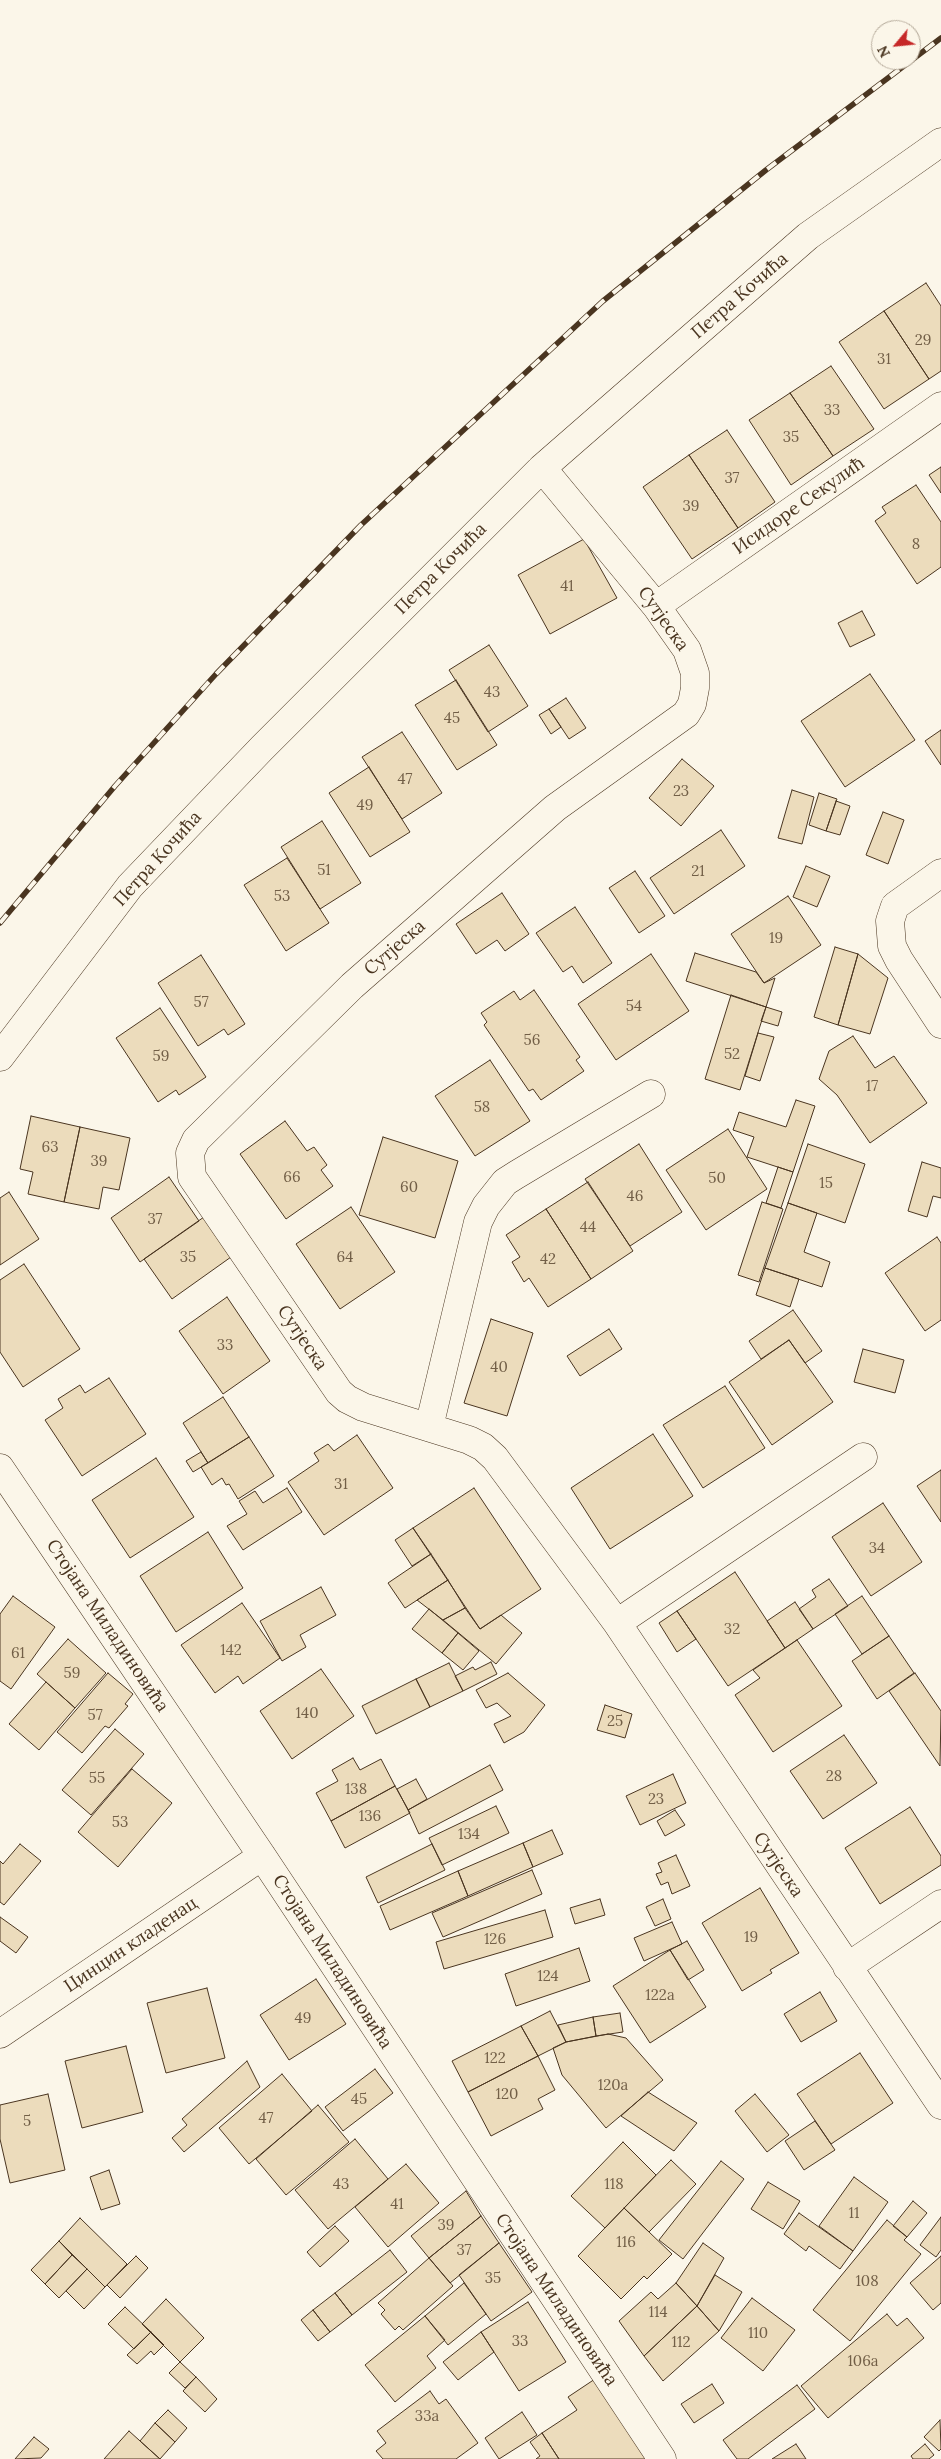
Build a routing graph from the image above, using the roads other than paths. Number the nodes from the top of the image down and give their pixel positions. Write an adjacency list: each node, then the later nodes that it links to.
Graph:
1 (941, 142): 3 (street, Петра Кочића)
2 (941, 406): 4 (street, Исидоре Секулић)
3 (542, 468): 4 (street, Сутјеска); 7 (street, Петра Кочића)
4 (656, 606): 9 (street, Сутјеска)
5 (941, 873): 6 (street)
6 (941, 1024)
7 (0, 1057)
8 (651, 1094): 9 (street)
9 (429, 1427): 12 (street, Сутјеска)
10 (863, 1457): 12 (street)
11 (0, 1468): 13 (street, Стојана Миладиновића)
12 (617, 1623): 15 (street, Сутјеска)
13 (262, 1856): 16 (street, Цинцин кладенац); 18 (street, Стојана Миладиновића)
14 (941, 1904): 15 (street)
15 (846, 1967): 17 (street, Сутјеска)
16 (0, 2034)
17 (941, 2105)
18 (662, 2459)

